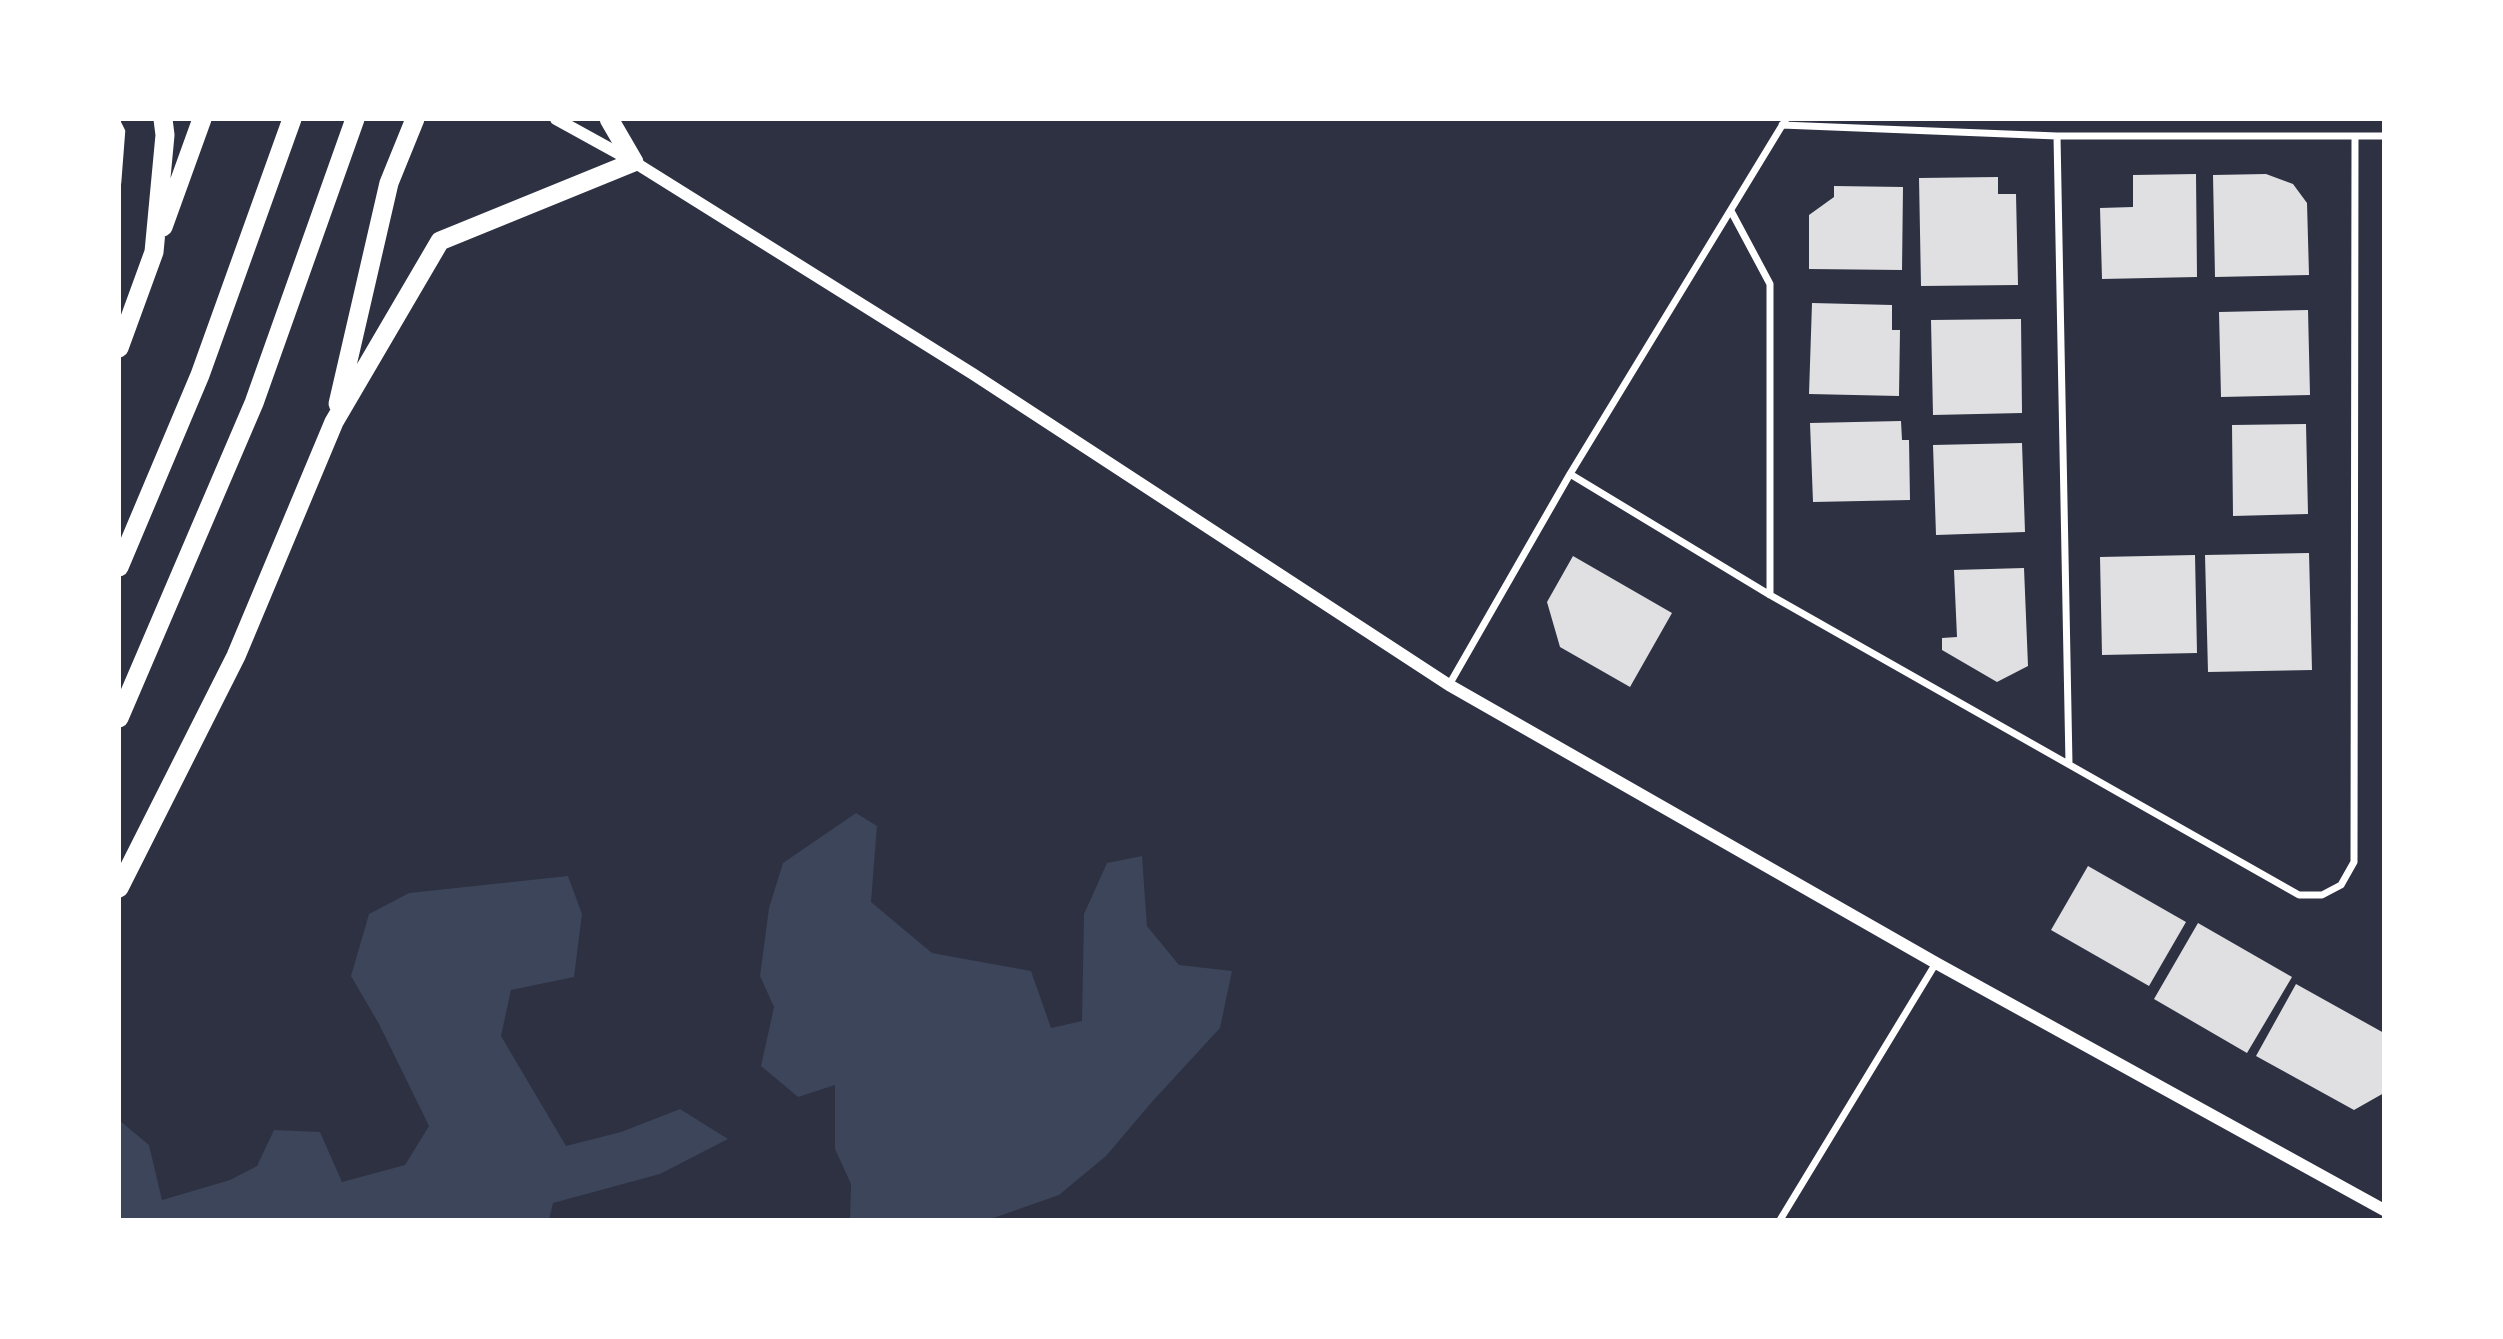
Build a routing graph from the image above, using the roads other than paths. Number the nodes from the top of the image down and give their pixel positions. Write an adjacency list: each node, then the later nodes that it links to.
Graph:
1 (163, 119): 14 (highway)
2 (202, 119): 14 (highway)
3 (292, 119): 18 (highway)
4 (355, 119): 21 (highway)
5 (415, 119): 16 (highway)
6 (556, 119): 12 (street)
7 (609, 119): 12 (highway)
8 (1784, 122): 9 (street); 13 (street)
9 (2057, 136): 10 (street); 22 (street)
10 (2355, 136): 11 (street); 22 (street)
11 (2384, 136)
12 (634, 162): 16 (highway); 20 (street)
13 (1731, 211): 17 (street); 19 (street)
14 (154, 252): 15 (highway)
15 (119, 348)
16 (334, 422): 23 (highway)
17 (1570, 474): 19 (street); 20 (street)
18 (119, 567)
19 (1770, 595): 22 (street)
20 (1449, 685): 24 (street)
21 (119, 719)
22 (2069, 764)
23 (119, 888)
24 (1936, 963): 25 (street); 26 (street)
25 (2384, 1210)
26 (1780, 1220)

